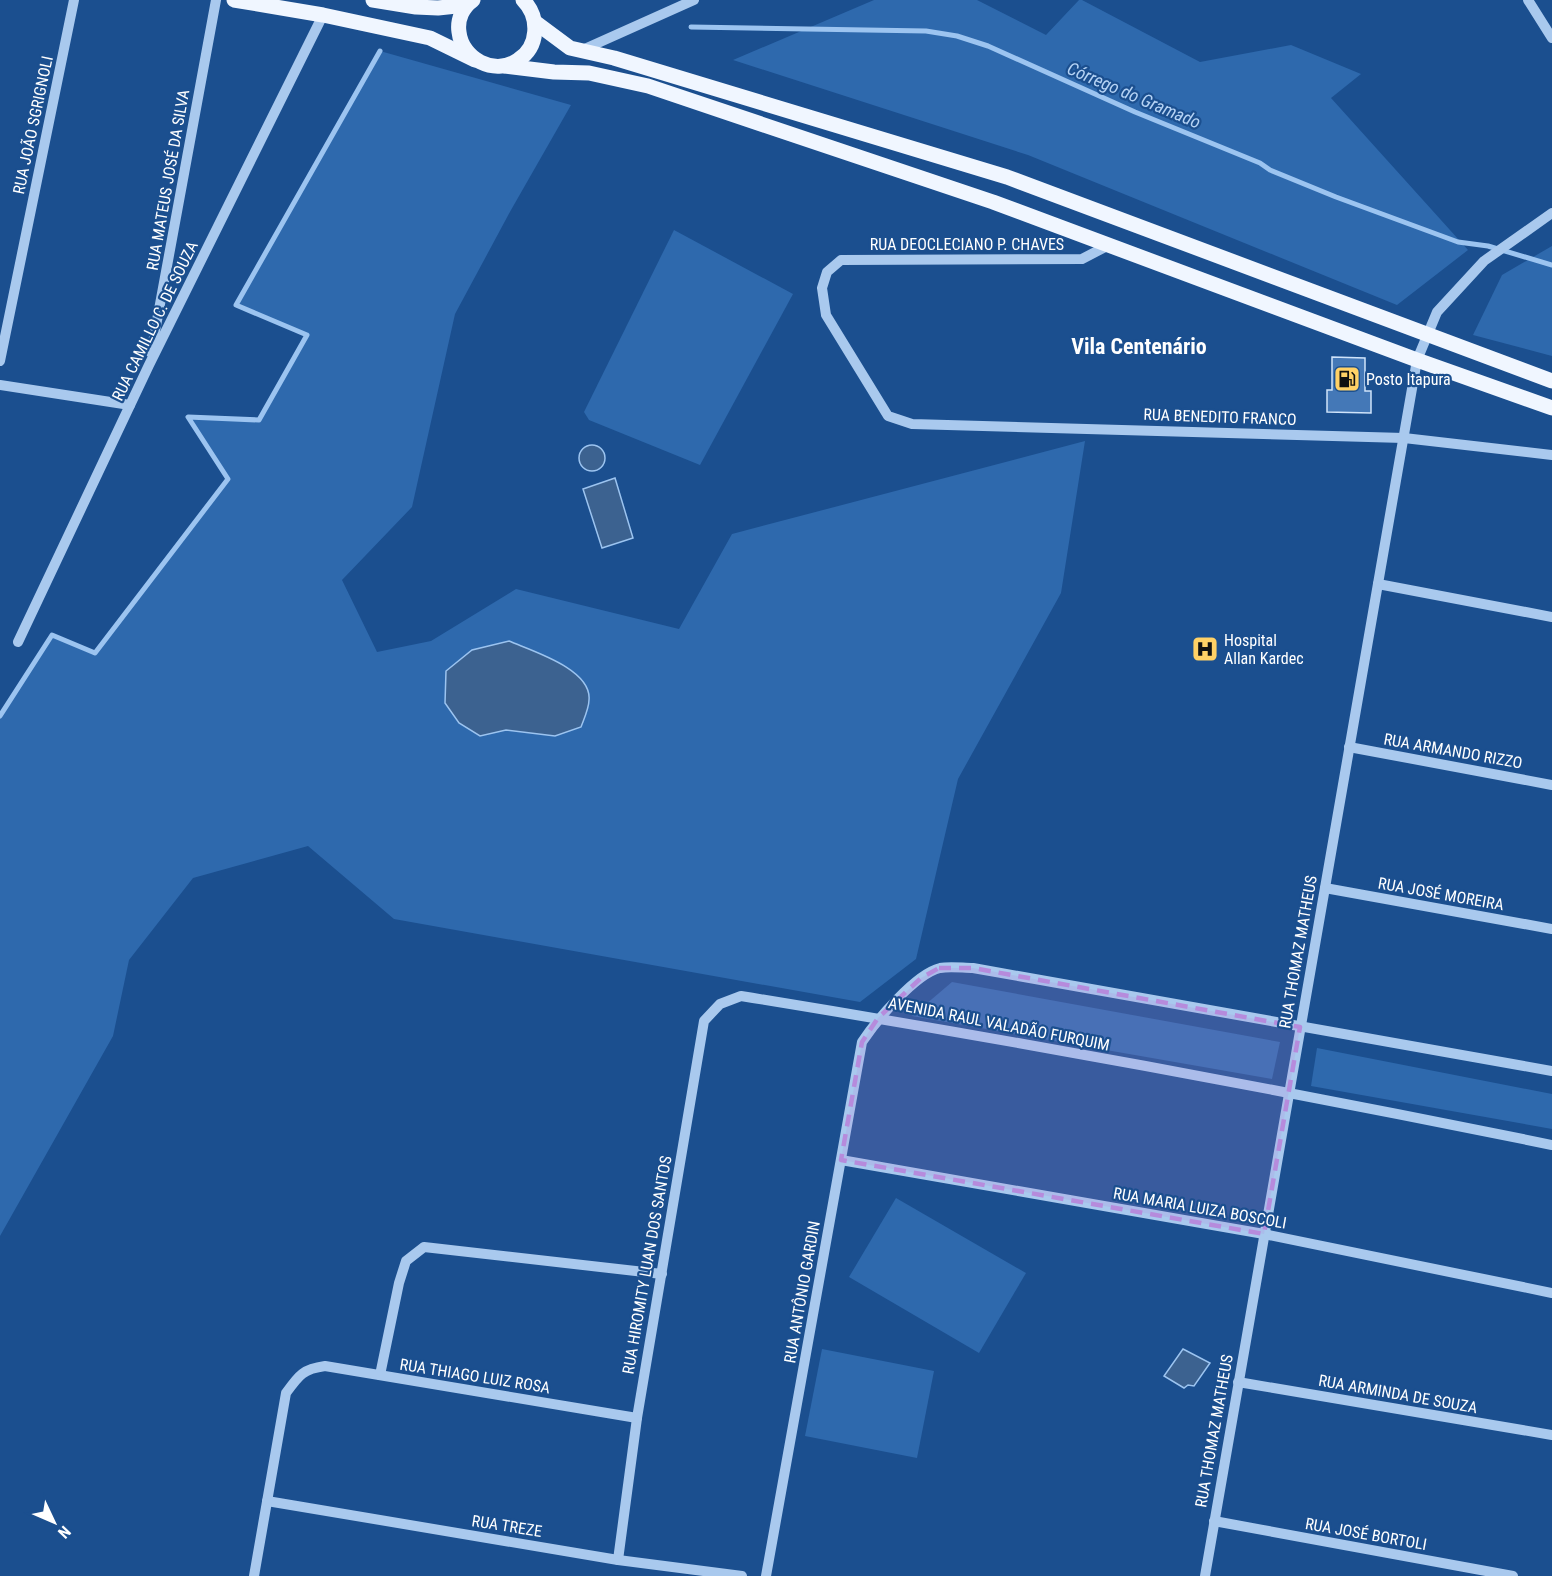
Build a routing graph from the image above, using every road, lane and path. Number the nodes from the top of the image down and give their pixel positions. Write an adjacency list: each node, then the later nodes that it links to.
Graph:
1 (74, 0): 19 (street, RUA JOÃO SGRIGNOLI)
2 (216, 0): 20 (street, RUA MATEUS JOSÉ DA SILVA)
3 (234, 0): 9 (main road)
4 (373, 0): 7 (main road)
5 (694, 0): 12 (street)
6 (1528, 0): 11 (street)
7 (470, 2): 13 (main road)
8 (528, 2): 10 (main road)
9 (323, 15): 13 (main road); 20 (street, RUA CAMILLO C. DE SOUZA)
10 (535, 22): 12 (main road); 14 (main road)
11 (1552, 38)
12 (580, 51): 17 (main road)
13 (475, 60): 14 (main road)
14 (505, 66): 16 (main road)
15 (1552, 213): 17 (street, RUA THOMAZ MATHEUS)
16 (1109, 245): 18 (main road); 25 (street, RUA DEOCLECIANO P. CHAVES)
17 (1426, 334): 18 (street, RUA THOMAZ MATHEUS); 21 (main road)
18 (1417, 360): 24 (main road); 26 (street, RUA THOMAZ MATHEUS)
19 (0, 361)
20 (149, 365): 23 (street, RUA CAMILLO C. DE SOUZA)
21 (1552, 381)
22 (0, 385): 23 (street)
23 (130, 405): 30 (street, RUA CAMILLO C. DE SOUZA)
24 (1552, 408)
25 (888, 416): 26 (street, RUA BENEDITO FRANCO)
26 (1404, 438): 27 (street, RUA BENEDITO FRANCO); 28 (street, RUA THOMAZ MATHEUS)
27 (1552, 455)
28 (1378, 584): 29 (street); 31 (street, RUA THOMAZ MATHEUS)
29 (1552, 616)
30 (18, 642)
31 (1349, 747): 32 (street, RUA ARMANDO RIZZO); 33 (street, RUA THOMAZ MATHEUS)
32 (1552, 785)
33 (1325, 888): 34 (street, RUA JOSÉ MOREIRA); 36 (street, RUA THOMAZ MATHEUS)
34 (1552, 929)
35 (878, 1018): 36 (street, AVENIDA RAUL VALADÃO FURQUIM); 38 (street, AVENIDA RAUL VALADÃO FURQUIM); 40 (street, RUA ANTÔNIO GARDIN); 42 (street, RUA HIROMITY LUAN DOS SANTOS)
36 (1300, 1027): 37 (street, AVENIDA RAUL VALADÃO FURQUIM); 38 (street, RUA THOMAZ MATHEUS)
37 (1552, 1071)
38 (1289, 1092): 39 (street, AVENIDA RAUL VALADÃO FURQUIM); 41 (street, RUA THOMAZ MATHEUS)
39 (1552, 1145)
40 (841, 1160): 41 (street, RUA MARIA LUIZA BOSCOLI); 53 (street, RUA ANTÔNIO GARDIN)
41 (1264, 1234): 43 (street, RUA MARIA LUIZA BOSCOLI); 45 (street, RUA THOMAZ MATHEUS)
42 (662, 1274): 44 (street); 46 (street, RUA HIROMITY LUAN DOS SANTOS)
43 (1552, 1293)
44 (380, 1375): 46 (street, RUA THIAGO LUIZ ROSA); 48 (street, RUA THIAGO LUIZ ROSA)
45 (1238, 1382): 47 (street, RUA ARMINDA DE SOUZA); 49 (street, RUA THOMAZ MATHEUS)
46 (637, 1418): 50 (street, RUA HIROMITY LUAN DOS SANTOS)
47 (1552, 1435)
48 (267, 1501): 50 (street, RUA TREZE); 51 (street)
49 (1214, 1521): 54 (street, RUA THOMAZ MATHEUS); 55 (street, RUA JOSÉ BORTOLI)
50 (618, 1560): 52 (street, RUA TREZE)
51 (254, 1576)
52 (742, 1576)
53 (766, 1576)
54 (1204, 1576)
55 (1513, 1576)

